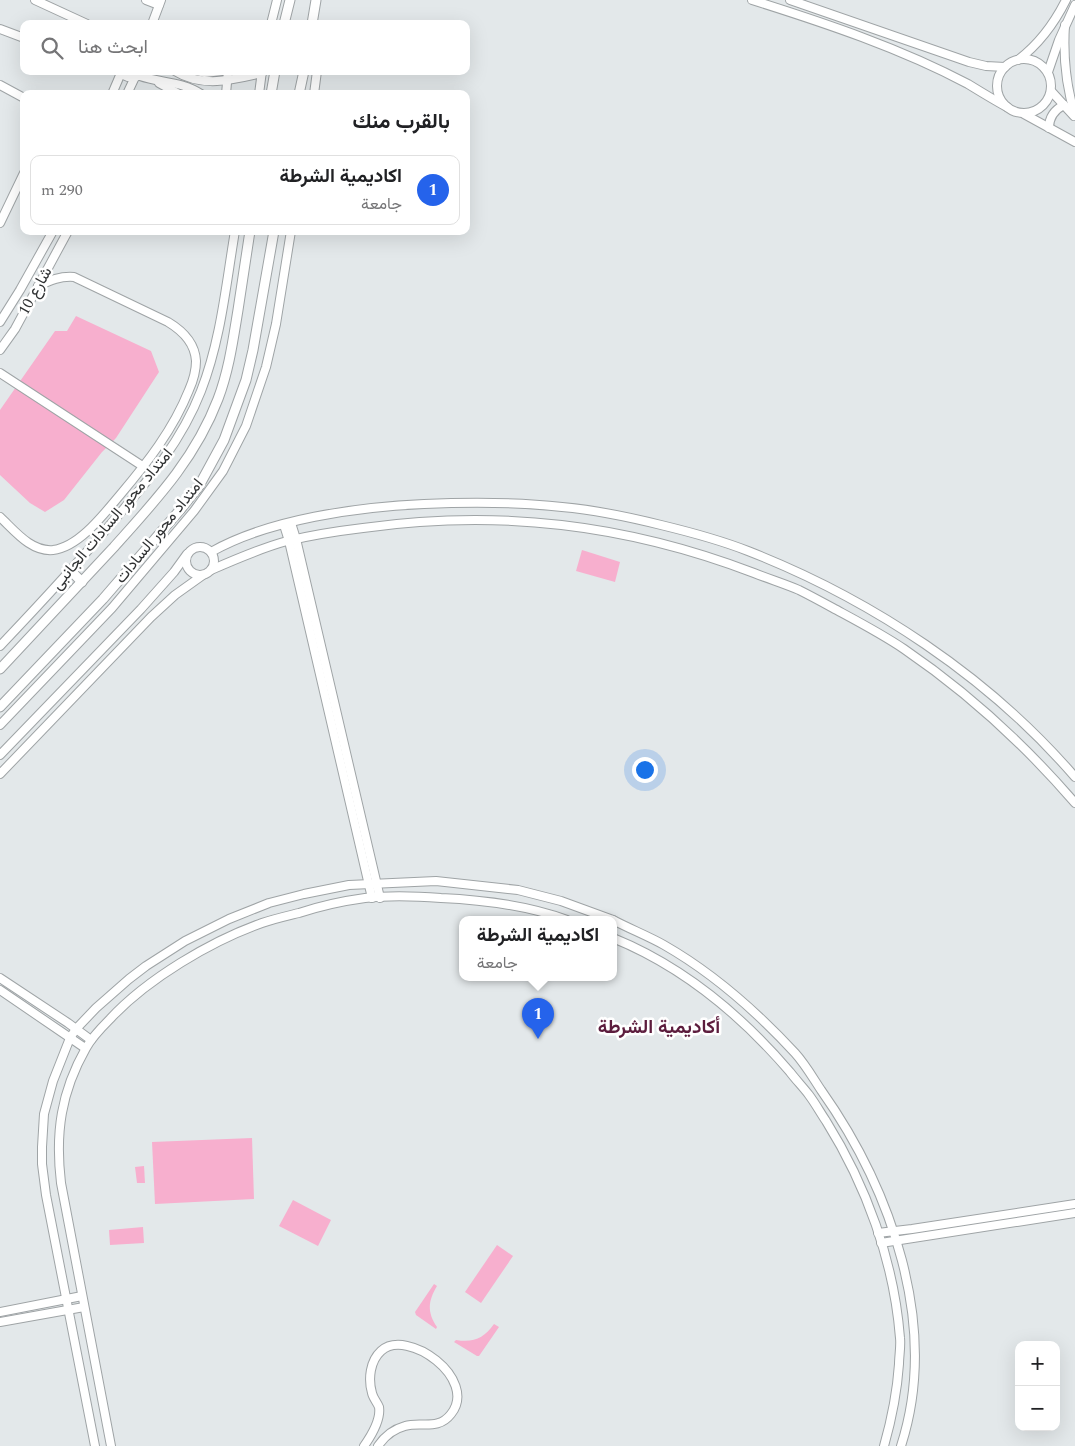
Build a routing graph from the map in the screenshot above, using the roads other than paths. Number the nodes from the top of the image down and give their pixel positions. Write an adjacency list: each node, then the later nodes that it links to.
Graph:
1 (35, 0): 9 (street)
2 (146, 0): 10 (street)
3 (277, 0): 14 (street)
4 (290, 0): 15 (main road)
5 (316, 0): 16 (main road)
6 (752, 0): 48 (street)
7 (790, 0): 21 (street)
8 (1066, 0): 20 (street)
9 (49, 3): 12 (street)
10 (160, 3): 13 (street)
11 (1075, 5): 17 (street)
12 (80, 20)
13 (154, 20)
14 (272, 20)
15 (285, 20)
16 (313, 20)
17 (1066, 25): 22 (street); 50 (street)
18 (0, 29): 19 (street)
19 (20, 36)
20 (1018, 60): 21 (street); 22 (street)
21 (1005, 67): 48 (street)
22 (1048, 72): 45 (street)
23 (119, 75): 36 (street)
24 (124, 75): 25 (street)
25 (140, 75): 33 (street); 37 (street)
26 (182, 75): 34 (street)
27 (228, 75): 34 (street)
28 (251, 75): 34 (street)
29 (262, 75): 41 (street)
30 (274, 75): 42 (main road)
31 (303, 75): 43 (main road)
32 (316, 75): 44 (street)
33 (155, 81): 38 (street); 39 (street)
34 (228, 81): 40 (street)
35 (0, 86): 46 (street)
36 (113, 90)
37 (130, 90)
38 (172, 90)
39 (194, 90)
40 (227, 90)
41 (260, 90)
42 (272, 90)
43 (301, 90)
44 (315, 90)
45 (1051, 91): 47 (street); 49 (street)
46 (20, 96)
47 (1064, 105): 50 (street); 51 (street)
48 (1007, 108): 49 (street)
49 (1024, 114): 51 (street)
50 (1075, 117)
51 (1049, 128): 52 (street)
52 (1075, 142)
53 (20, 181): 54 (street)
54 (0, 223)
55 (51, 235): 62 (street, شارع 10)
56 (66, 235): 61 (street, شارع 10)
57 (234, 235): 79 (street, امتداد محور السادات الجانبى)
58 (249, 235): 81 (main road, امتداد محور السادات)
59 (273, 235): 84 (main road, امتداد محور السادات)
60 (290, 235): 85 (street)
61 (38, 286): 63 (street, شارع 10); 68 (street)
62 (0, 321): 63 (street)
63 (15, 328): 65 (street, شارع 10)
64 (0, 332): 65 (street)
65 (8, 338): 66 (street, شارع 10)
66 (0, 350)
67 (0, 373): 68 (street)
68 (144, 467): 69 (street)
69 (0, 517)
70 (630, 518): 71 (street); 72 (street); 73 (street)
71 (287, 524): 74 (street); 75 (street)
72 (627, 535): 74 (street); 77 (street)
73 (711, 539): 77 (street); 88 (street)
74 (292, 540): 78 (street); 90 (street)
75 (211, 552): 76 (street); 78 (street)
76 (187, 554): 80 (street); 86 (street)
77 (706, 556): 89 (street)
78 (211, 570): 80 (street)
79 (71, 571): 81 (main road); 82 (street, امتداد محور السادات الجانبى)
80 (203, 574): 87 (street)
81 (82, 582): 83 (main road, امتداد محور السادات)
82 (0, 646)
83 (0, 669)
84 (0, 706)
85 (0, 724)
86 (0, 755)
87 (0, 774)
88 (1075, 777)
89 (1075, 803)
90 (372, 884): 91 (street); 92 (street); 100 (street)
91 (523, 891): 93 (street); 95 (street)
92 (376, 898): 93 (street); 102 (street)
93 (520, 907): 94 (street)
94 (553, 916)
95 (602, 916)
96 (617, 922): 106 (street)
97 (617, 939): 107 (street)
98 (0, 978): 100 (street)
99 (0, 990): 101 (street)
100 (76, 1029): 101 (street); 102 (street)
101 (70, 1038): 103 (street); 111 (street)
102 (90, 1040): 103 (street)
103 (85, 1048): 110 (street)
104 (1075, 1204): 106 (street)
105 (1075, 1213): 108 (street)
106 (892, 1232): 107 (street); 108 (street)
107 (878, 1233): 109 (street)
108 (896, 1240): 109 (street); 121 (street)
109 (881, 1243): 120 (street)
110 (82, 1296): 111 (street); 112 (street)
111 (66, 1299): 113 (street); 114 (street)
112 (84, 1306): 113 (street); 117 (street)
113 (68, 1309): 115 (street); 116 (street)
114 (0, 1312)
115 (0, 1322)
116 (95, 1446)
117 (111, 1446)
118 (364, 1446): 119 (street)
119 (378, 1446)
120 (884, 1446)
121 (901, 1446)

